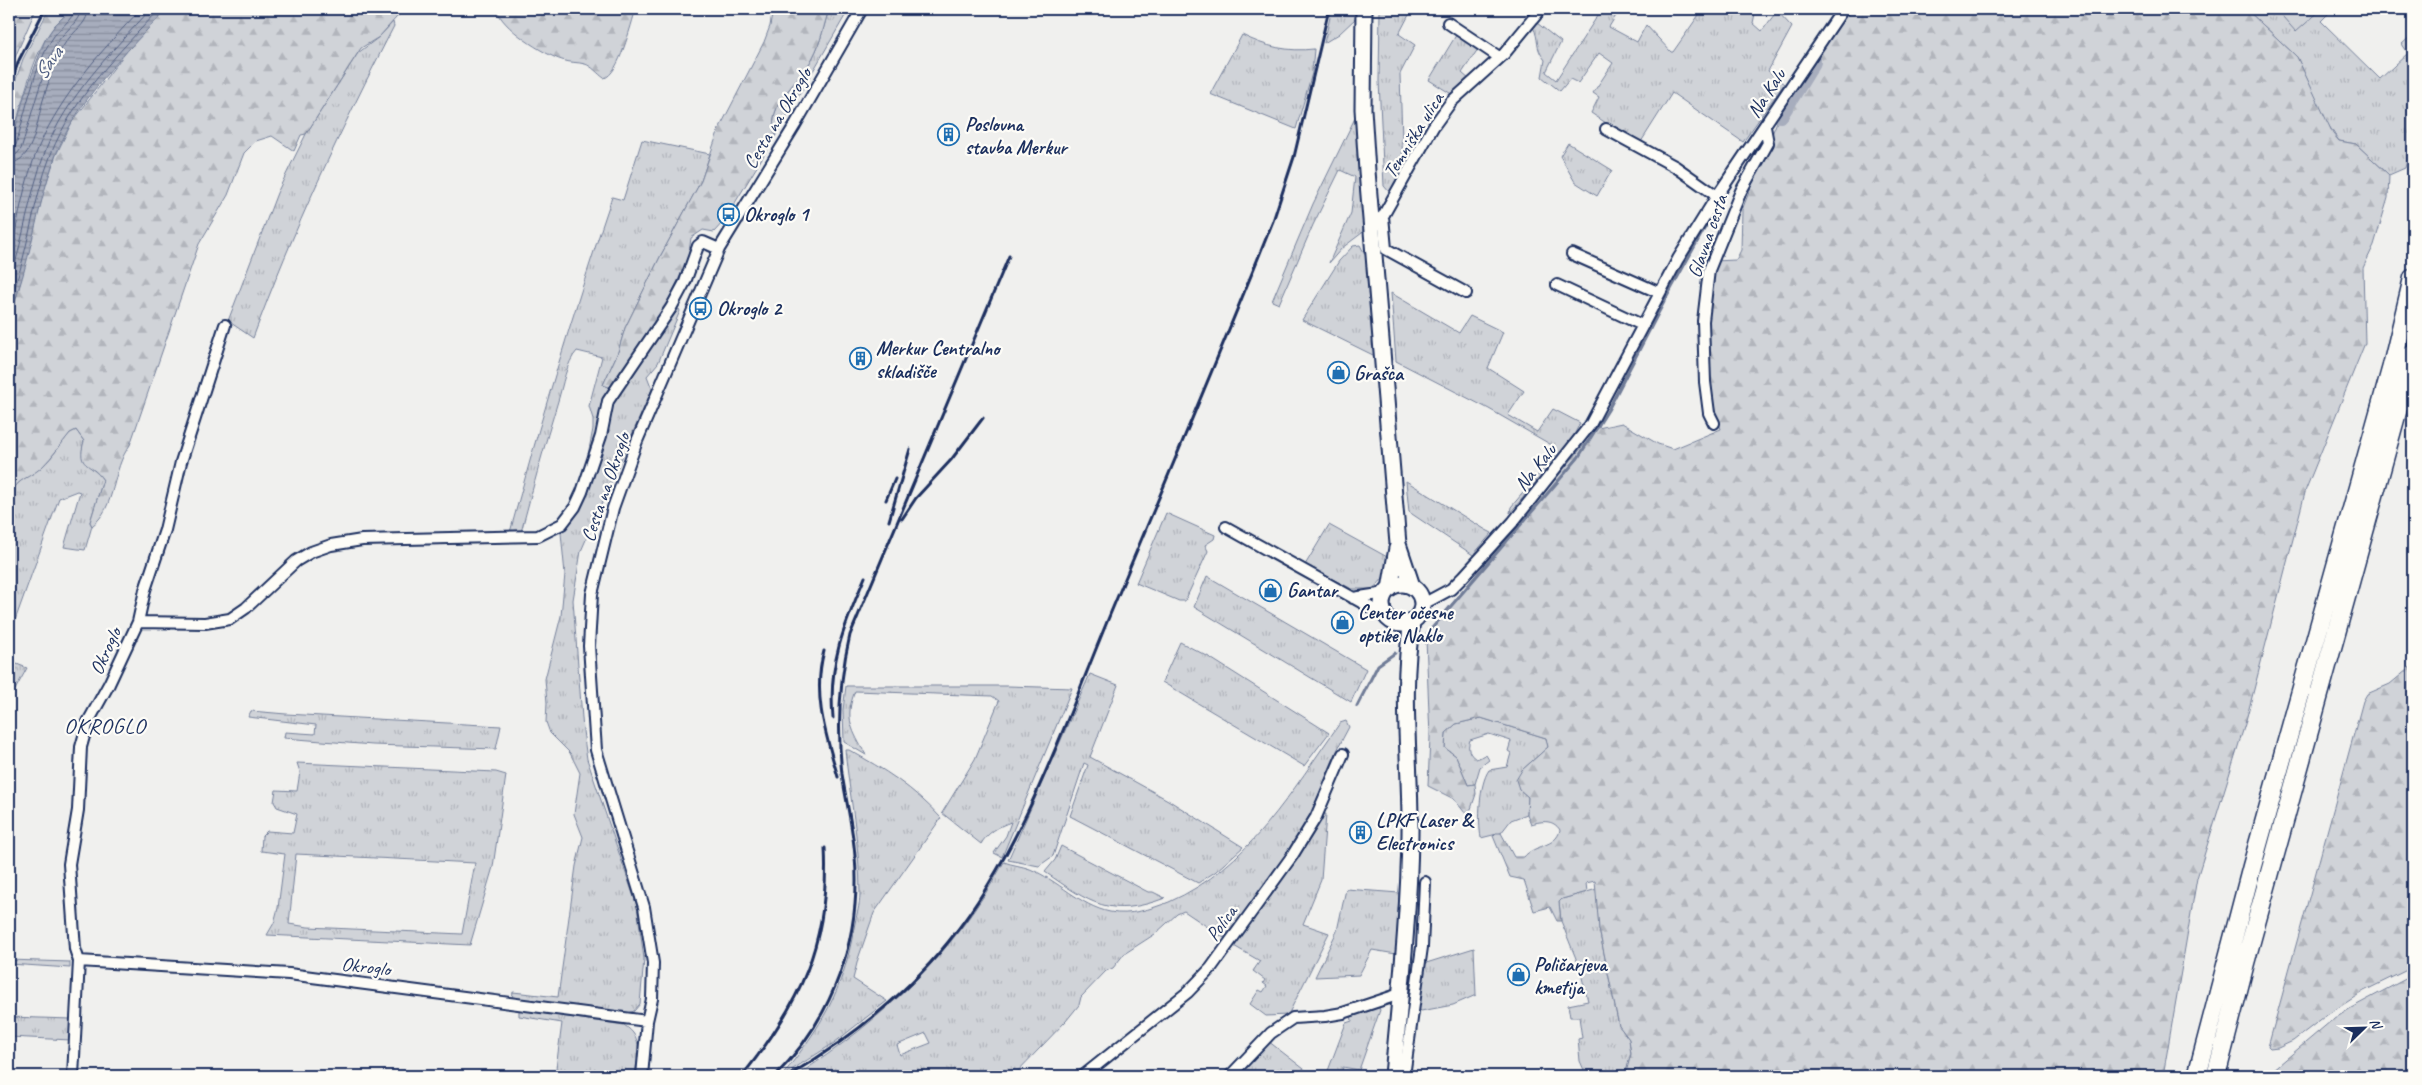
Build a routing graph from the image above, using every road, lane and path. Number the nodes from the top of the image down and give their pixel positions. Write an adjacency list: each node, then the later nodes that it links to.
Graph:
1 (862, 9): 11 (street, Cesta na Okroglo)
2 (1364, 9): 10 (main road)
3 (1541, 9): 6 (street, Temniška ulica)
4 (1842, 9): 7 (street, Na Kalu)
5 (1448, 23): 6 (street)
6 (1499, 58): 10 (street, Temniška ulica)
7 (1766, 126): 9 (street, Na Kalu); 20 (street, Glavna cesta)
8 (1606, 129): 9 (street)
9 (1717, 196): 16 (street, Na Kalu)
10 (1377, 220): 15 (street); 22 (main road)
11 (719, 249): 28 (street, Okroglo); 33 (street, Cesta na Okroglo)
12 (1572, 254): 16 (street)
13 (2413, 278): 40 (highway)
14 (1557, 285): 18 (street)
15 (1466, 293)
16 (1660, 293): 18 (street, Na Kalu)
17 (225, 325): 28 (street)
18 (1642, 325): 26 (street, Na Kalu)
19 (2413, 354): 41 (highway)
20 (1714, 423)
21 (1226, 527): 25 (street)
22 (1398, 544): 23 (main road); 24 (main road)
23 (1412, 586): 24 (main road); 26 (main road)
24 (1388, 591): 25 (street); 27 (main road)
25 (1353, 598): 27 (street)
26 (1422, 604): 27 (main road)
27 (1398, 621): 32 (main road)
28 (138, 622): 31 (street, Okroglo)
29 (1343, 754): 36 (street, Polica)
30 (1425, 882): 39 (street)
31 (79, 961): 33 (street, Okroglo); 34 (street, Okroglo)
32 (1400, 994): 37 (street); 38 (main road)
33 (647, 1022): 35 (street, Cesta na Okroglo)
34 (73, 1076)
35 (642, 1076)
36 (1083, 1076)
37 (1230, 1076)
38 (1393, 1076)
39 (1404, 1076)
40 (2197, 1076)
41 (2216, 1076)

